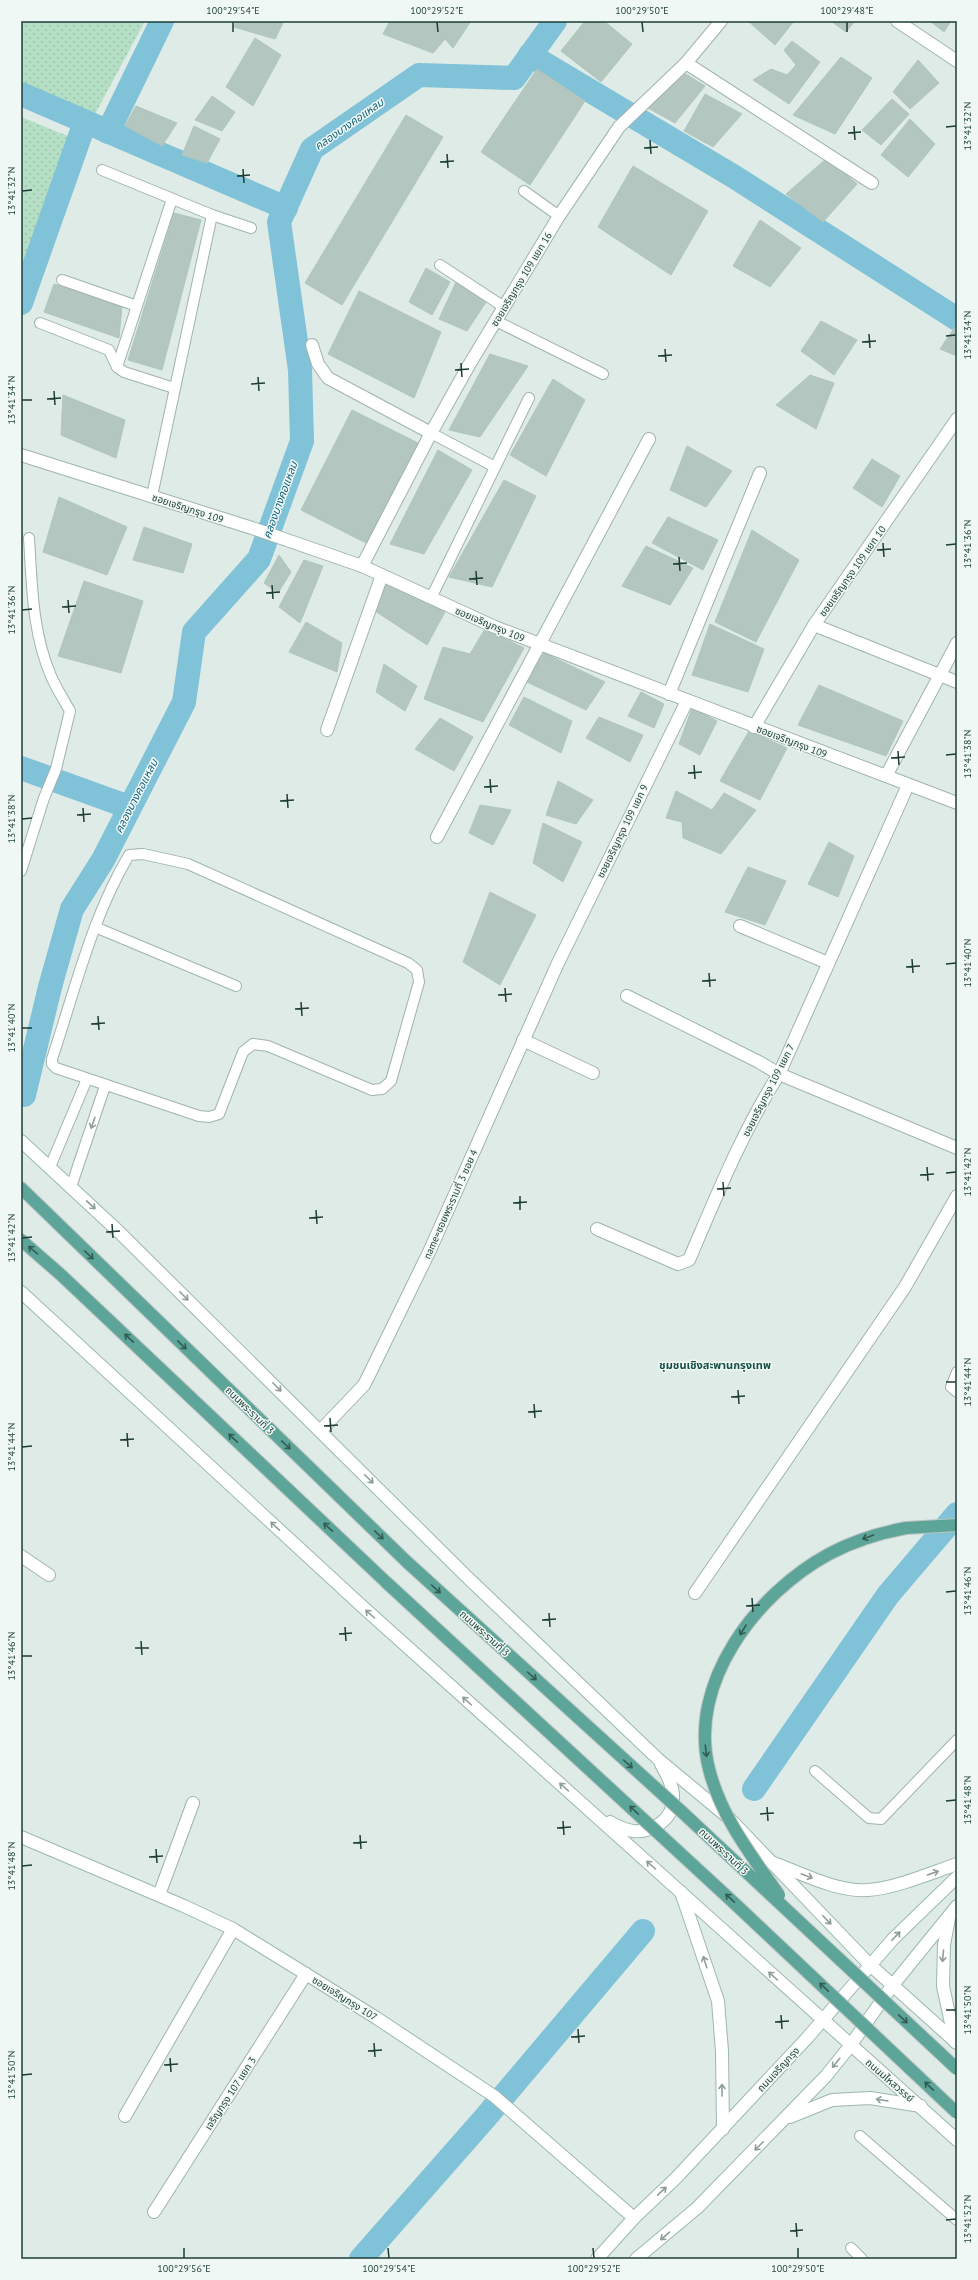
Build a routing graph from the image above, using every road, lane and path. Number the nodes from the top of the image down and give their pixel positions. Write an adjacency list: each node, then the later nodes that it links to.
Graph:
1 (721, 21): 4 (street, ซอยเจริญกรุง 109 แยก 16)
2 (897, 21): 3 (street)
3 (957, 61)
4 (686, 62): 6 (street); 10 (street, ซอยเจริญกรุง 109 แยก 16)
5 (102, 170): 8 (lane)
6 (872, 183)
7 (524, 191): 10 (lane)
8 (172, 199): 9 (lane); 14 (lane)
9 (212, 216): 11 (lane); 21 (lane)
10 (559, 216): 15 (street, ซอยเจริญกรุง 109 แยก 16)
11 (251, 228)
12 (440, 265): 15 (lane)
13 (62, 280): 14 (lane)
14 (137, 306): 19 (lane)
15 (504, 307): 16 (street, ซอยเจริญกรุง 109 แยก 16)
16 (496, 322): 20 (lane); 24 (street, ซอยเจริญกรุง 109 แยก 16)
17 (40, 323): 19 (lane)
18 (312, 345): 24 (street)
19 (117, 367): 21 (lane)
20 (603, 374)
21 (174, 388): 29 (lane)
22 (529, 398): 27 (lane)
23 (957, 419): 34 (street, ซอยเจริญกรุง 109 แยก 10)
24 (431, 433): 27 (lane); 31 (street, ซอยเจริญกรุง 109 แยก 16)
25 (649, 439): 36 (street)
26 (21, 455): 29 (street, ซอยเจริญกรุง 109)
27 (495, 467): 33 (lane)
28 (760, 473): 39 (street)
29 (152, 496): 31 (street, ซอยเจริญกรุง 109)
30 (30, 538): 47 (lane)
31 (362, 566): 32 (street, ซอยเจริญกรุง 109)
32 (382, 576): 33 (street, ซอยเจริญกรุง 109); 42 (street)
33 (431, 598): 36 (street, ซอยเจริญกรุง 109)
34 (814, 625): 37 (street); 41 (street, ซอยเจริญกรุง 109 แยก 10)
35 (957, 643): 37 (street)
36 (539, 644): 39 (street, ซอยเจริญกรุง 109); 46 (street)
37 (939, 675): 38 (street); 43 (street)
38 (957, 682)
39 (668, 694): 40 (street, ซอยเจริญกรุง 109)
40 (687, 701): 41 (street, ซอยเจริญกรุง 109); 50 (street, ซอยเจริญกรุง 109 แยก 9)
41 (754, 727): 43 (street, ซอยเจริญกรุง 109)
42 (327, 730)
43 (886, 776): 44 (street, ซอยเจริญกรุง 109)
44 (908, 785): 45 (street, ซอยเจริญกรุง 109); 51 (street, ซอยเจริญกรุง 109 แยก 7)
45 (957, 803)
46 (437, 837)
47 (21, 871)
48 (740, 926): 51 (street)
49 (95, 927): 52 (lane); 57 (lane); 58 (lane)
50 (558, 963): 54 (street, name=ซอยพระรามที่ 3 ซอย 4)
51 (828, 963): 56 (street, ซอยเจริญกรุง 109 แยก 7)
52 (236, 986)
53 (627, 996): 56 (street)
54 (523, 1040): 55 (street); 70 (street, name=ซอยพระรามที่ 3 ซอย 4)
55 (593, 1074)
56 (779, 1074): 60 (street); 65 (street, ซอยเจริญกรุง 109 แยก 7)
57 (87, 1079): 58 (lane); 61 (lane)
58 (105, 1086): 62 (lane, one-way to 62)
59 (21, 1140): 61 (street)
60 (957, 1148)
61 (50, 1166): 62 (street)
62 (71, 1187): 70 (street, one-way to 70)
63 (21, 1188): 87 (main road, ถนนพระรามที่ 3, one-way to 87, bridge)
64 (957, 1196): 74 (street)
65 (596, 1229)
66 (21, 1240): 98 (main road, one-way to 66, bridge)
67 (21, 1292): 79 (street, one-way to 67)
68 (957, 1372): 69 (lane)
69 (957, 1392)
70 (321, 1430): 76 (street, one-way to 76)
71 (957, 1526): 87 (main road, one-way to 87, bridge)
72 (21, 1556): 73 (street)
73 (49, 1575)
74 (695, 1593)
75 (957, 1740): 77 (lane)
76 (659, 1760): 79 (street); 81 (street)
77 (815, 1771)
78 (193, 1803): 85 (street)
79 (594, 1813): 84 (street, one-way to 79)
80 (21, 1837): 85 (street, ซอยเจริญกรุง 107)
81 (771, 1862): 82 (street, one-way to 82); 90 (street, one-way to 90)
82 (957, 1864)
83 (957, 1877): 90 (street, ถนนเจริญกรุง, one-way to 83)
84 (680, 1891): 93 (street, one-way to 84); 101 (street, one-way to 84)
85 (159, 1895): 89 (street, ซอยเจริญกรุง 107)
86 (957, 1906): 88 (street)
87 (793, 1916): 96 (main road, ถนนพระรามที่ 3, one-way to 96, bridge)
88 (949, 1917): 92 (street); 94 (street, one-way to 94)
89 (233, 1929): 91 (street, ซอยเจริญกรุง 107); 99 (street)
90 (869, 1964): 92 (street); 93 (street, ถนนเจริญกรุง)
91 (306, 1974): 104 (street, เจริญกรุง 107 แยก 3); 105 (street, ซอยเจริญกรุง 107)
92 (892, 1986): 94 (street); 95 (street)
93 (823, 2021): 95 (street, ถนนมไหสวรรย์); 101 (street, ถนนเจริญกรุง)
94 (956, 2043)
95 (850, 2046): 97 (street, ถนนมไหสวรรย์); 100 (street, one-way to 100)
96 (957, 2069)
97 (920, 2106): 100 (street, one-way to 100); 103 (street, ถนนมไหสวรรย์)
98 (957, 2113)
99 (125, 2116)
100 (786, 2119): 109 (street, one-way to 109)
101 (723, 2129): 105 (street, ถนนเจริญกรุง, one-way to 101)
102 (860, 2136): 106 (lane)
103 (957, 2140)
104 (154, 2212)
105 (634, 2218): 108 (street, ถนนเจริญกรุง)
106 (957, 2220)
107 (851, 2248): 110 (lane)
108 (597, 2259)
109 (636, 2259)
110 (862, 2259)

